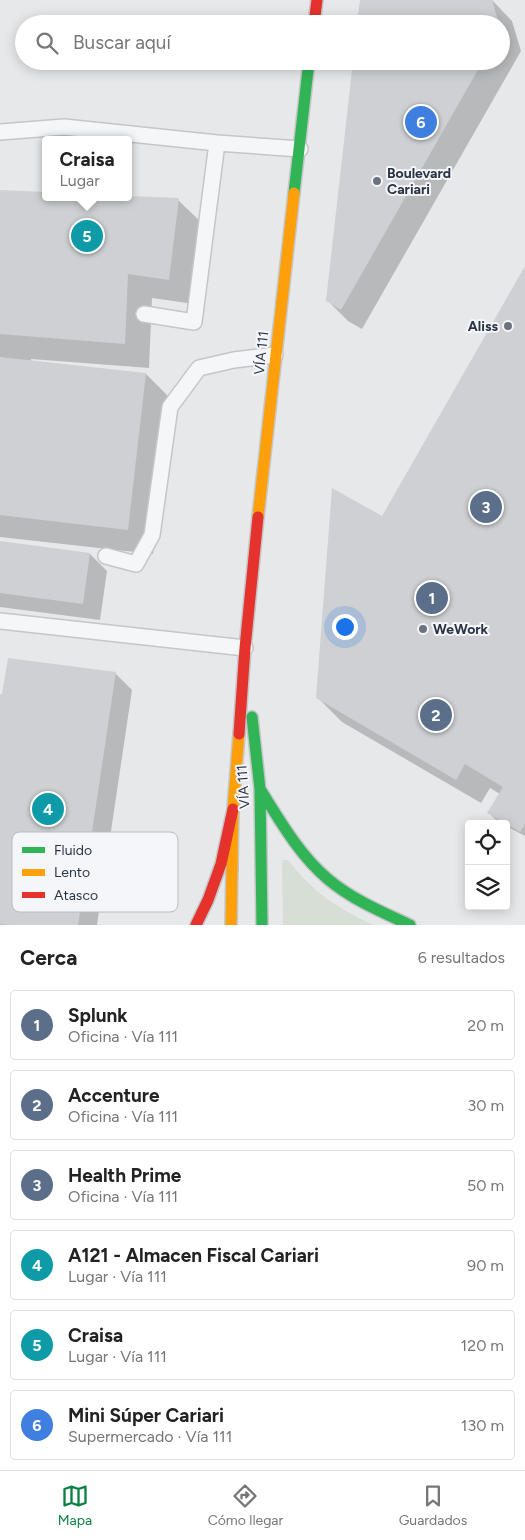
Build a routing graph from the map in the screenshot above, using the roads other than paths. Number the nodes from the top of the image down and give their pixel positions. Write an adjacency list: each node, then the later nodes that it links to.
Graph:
1 (317, 0): 2 (main road)
2 (315, 15)
3 (308, 70): 6 (main road, VÍA 111)
4 (0, 132): 5 (lane)
5 (217, 143): 6 (lane); 7 (lane)
6 (300, 149): 8 (main road, VÍA 111)
7 (144, 314)
8 (275, 355): 9 (lane); 11 (main road, VÍA 111)
9 (106, 556)
10 (0, 621): 11 (lane)
11 (245, 648): 12 (main road, VÍA 111); 13 (main road, VÍA 111)
12 (260, 789): 16 (main road, VÍA 111); 17 (main road)
13 (233, 809): 14 (main road); 15 (main road, VÍA 111)
14 (196, 925)
15 (231, 925)
16 (262, 925)
17 (410, 925)

